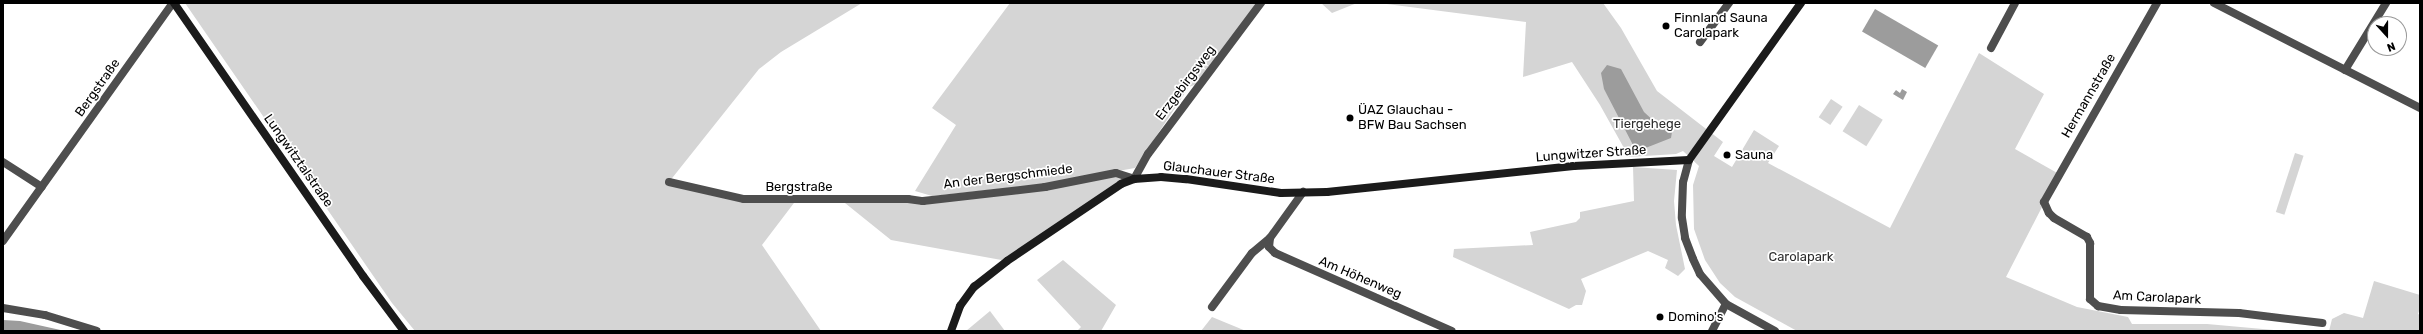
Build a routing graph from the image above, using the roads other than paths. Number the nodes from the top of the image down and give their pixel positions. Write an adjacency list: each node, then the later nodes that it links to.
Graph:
1 (174, 3): 17 (street, Bergstraße); 28 (street, Lungwitztalstraße)
2 (1261, 3): 15 (street, Erzgebirgsweg)
3 (1729, 3): 9 (street)
4 (1801, 3): 13 (street)
5 (2015, 3): 10 (street)
6 (2157, 3): 20 (street, Hermannstraße)
7 (2214, 3): 11 (street)
8 (2386, 3): 11 (street)
9 (1700, 42)
10 (1991, 48)
11 (2345, 70): 12 (street)
12 (2420, 108)
13 (1689, 160): 18 (street, Lungwitzer Straße); 23 (street)
14 (3, 162): 17 (street)
15 (1134, 179): 18 (street, Glauchauer Straße); 19 (street, An der Bergschmiede); 29 (street, Glauchauer Straße)
16 (669, 182): 19 (street, Bergstraße)
17 (42, 187): 22 (street, Bergstraße)
18 (1303, 192): 21 (street)
19 (931, 199)
20 (2044, 202): 26 (street, Am Carolapark)
21 (1270, 238): 24 (street); 30 (street, Am Höhenweg)
22 (3, 241)
23 (1726, 304): 31 (street); 32 (street)
24 (1212, 307)
25 (3, 308): 27 (street)
26 (2322, 323)
27 (97, 331)
28 (404, 331)
29 (951, 331)
30 (1452, 331)
31 (1712, 331)
32 (1775, 331)

